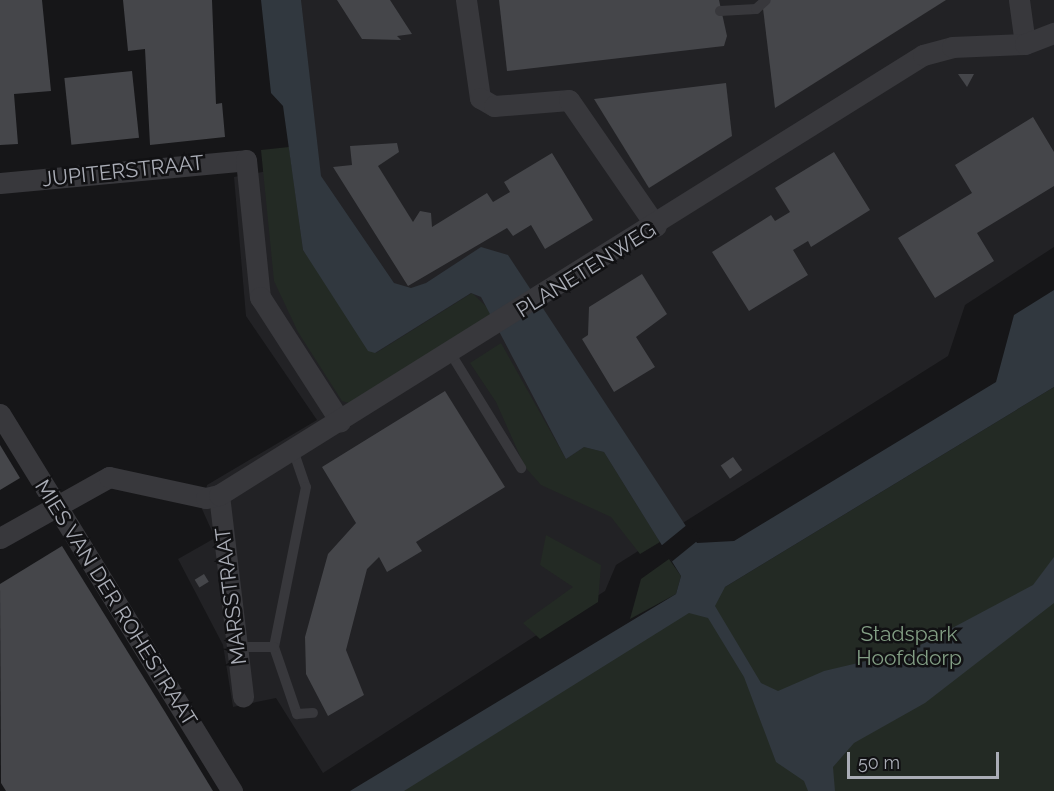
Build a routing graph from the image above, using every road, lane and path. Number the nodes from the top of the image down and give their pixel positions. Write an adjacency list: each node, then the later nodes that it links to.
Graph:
1 (466, 0): 8 (street)
2 (766, 0): 4 (lane)
3 (1019, 0): 6 (street)
4 (720, 11)
5 (1052, 34): 6 (street, PLANETENWEG)
6 (1025, 44): 8 (street, PLANETENWEG)
7 (0, 183): 11 (street, JUPITERSTRAAT)
8 (656, 226): 9 (street, PLANETENWEG)
9 (451, 354): 11 (street, PLANETENWEG); 13 (lane)
10 (0, 414): 15 (street, MIES VAN DER ROHESTRAAT)
11 (340, 421): 12 (street, PLANETENWEG)
12 (293, 450): 14 (street, PLANETENWEG); 18 (lane)
13 (521, 468)
14 (219, 495): 15 (street); 17 (street, MARSSTRAAT)
15 (56, 506): 16 (street); 21 (street, MIES VAN DER ROHESTRAAT)
16 (0, 538)
17 (237, 647): 18 (lane); 19 (street, MARSSTRAAT)
18 (274, 647): 20 (lane)
19 (243, 697)
20 (313, 713)
21 (232, 791)

